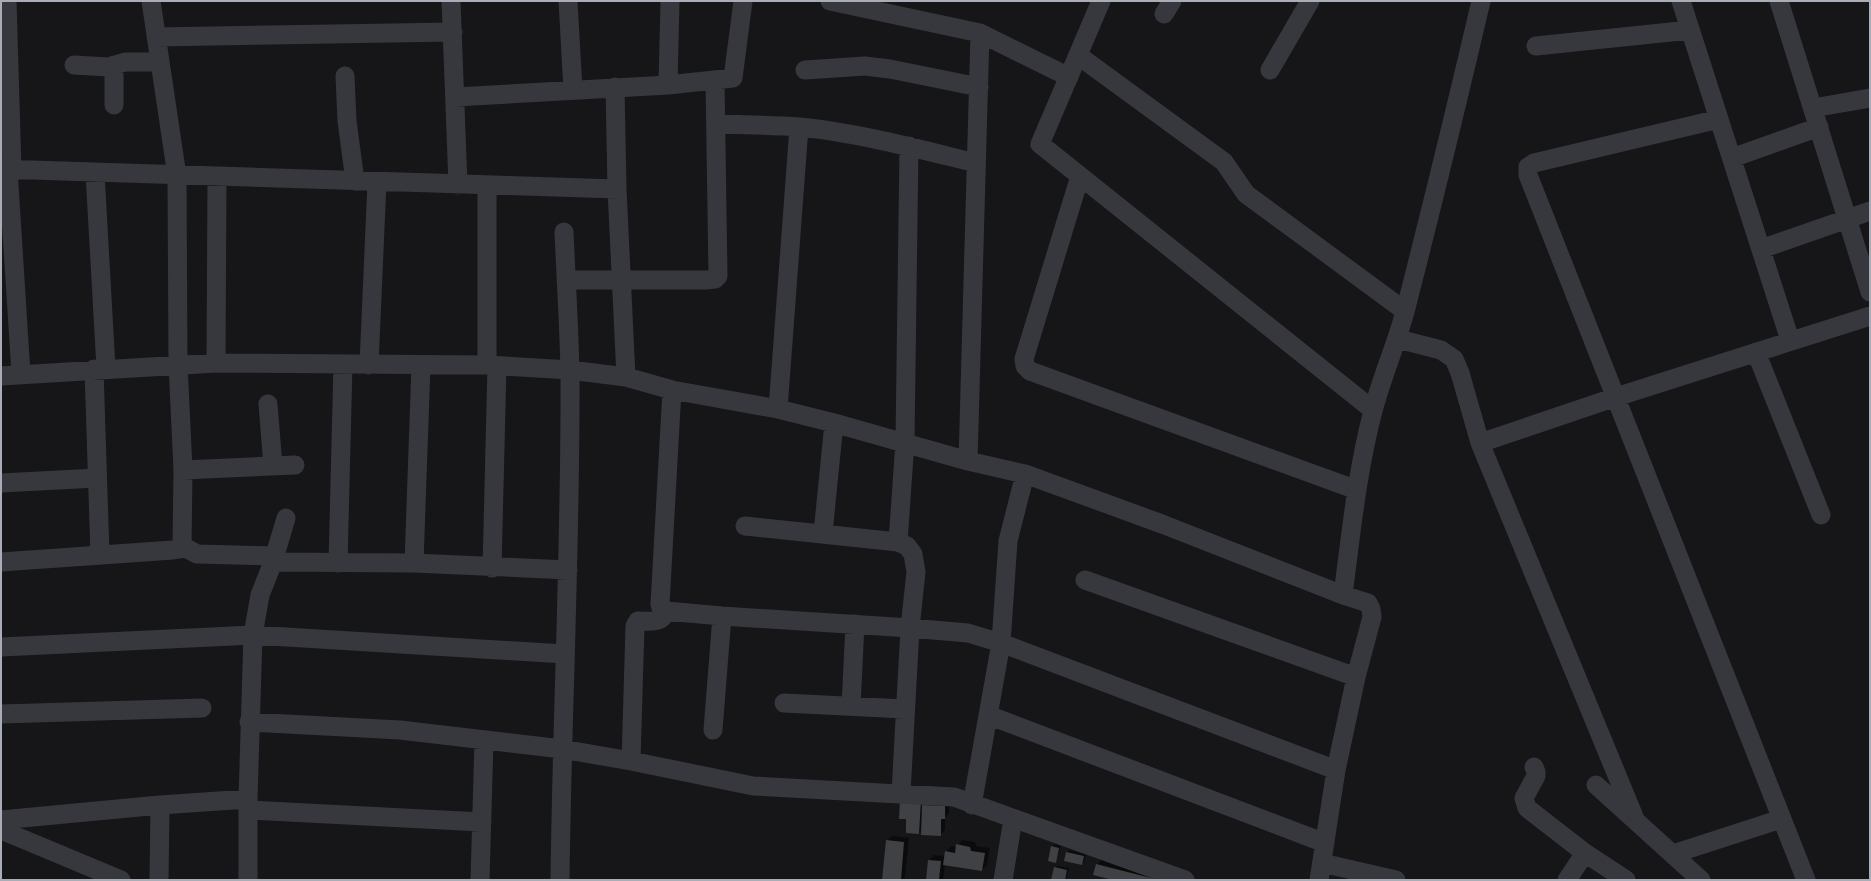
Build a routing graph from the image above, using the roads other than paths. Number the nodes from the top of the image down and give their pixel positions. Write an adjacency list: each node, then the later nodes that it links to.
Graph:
1 (7, 1): 42 (street)
2 (151, 1): 16 (street)
3 (451, 1): 14 (street)
4 (568, 1): 30 (street)
5 (670, 1): 27 (street)
6 (743, 1): 26 (street)
7 (830, 1): 15 (street)
8 (1101, 1): 18 (street)
9 (1310, 1): 23 (street)
10 (1481, 1): 59 (street)
11 (1681, 1): 13 (street)
12 (1779, 1): 34 (street)
13 (1690, 30): 17 (street); 35 (street)
14 (453, 32): 16 (street); 31 (street)
15 (980, 33): 25 (street); 29 (street)
16 (156, 36): 19 (street)
17 (1536, 46)
18 (1078, 56): 25 (street); 59 (street)
19 (160, 62): 21 (street); 44 (street)
20 (74, 65): 21 (street)
21 (114, 65): 33 (street)
22 (805, 70): 29 (street)
23 (1270, 70)
24 (345, 76): 47 (street)
25 (1070, 77): 45 (street)
26 (715, 80): 27 (street); 36 (street)
27 (668, 85): 28 (street)
28 (615, 87): 30 (street); 51 (street)
29 (978, 87): 41 (street)
30 (573, 90): 31 (street)
31 (455, 97): 49 (street)
32 (1870, 98): 34 (street)
33 (114, 104)
34 (1813, 108): 38 (street)
35 (1719, 119): 40 (street); 76 (street)
36 (717, 124): 37 (street); 57 (street)
37 (799, 127): 39 (street); 78 (street)
38 (1819, 127): 40 (street); 53 (street)
39 (909, 146): 41 (street); 81 (street)
40 (1732, 158): 55 (street)
41 (976, 163): 83 (street)
42 (7, 169): 43 (street); 72 (street)
43 (95, 173): 44 (street); 70 (street)
44 (177, 176): 46 (street); 65 (street)
45 (1080, 176): 79 (street); 90 (street)
46 (217, 177): 47 (street); 64 (street)
47 (355, 181): 48 (street)
48 (377, 182): 49 (street); 67 (street)
49 (458, 185): 50 (street)
50 (487, 186): 51 (street); 69 (street)
51 (617, 189): 57 (street)
52 (1870, 211): 53 (street)
53 (1847, 218): 55 (street); 58 (street)
54 (564, 232): 56 (street)
55 (1761, 249): 62 (street)
56 (566, 280): 57 (street); 71 (street)
57 (622, 280): 74 (street)
58 (1870, 292)
59 (1405, 311): 61 (street)
60 (1870, 316): 62 (street)
61 (1398, 339): 79 (street); 82 (street)
62 (1790, 340): 63 (street)
63 (1756, 352): 76 (street); 91 (street)
64 (216, 363): 65 (street); 66 (street)
65 (178, 364): 70 (street); 86 (street)
66 (343, 364): 67 (street); 100 (street)
67 (369, 365): 68 (street)
68 (421, 365): 69 (street); 101 (street)
69 (492, 365): 71 (street); 102 (street)
70 (100, 369): 72 (street); 88 (street)
71 (570, 370): 74 (street); 103 (street)
72 (21, 374): 73 (street)
73 (1, 376)
74 (626, 377): 75 (street)
75 (672, 390): 78 (street); 106 (street)
76 (1616, 397): 82 (street); 135 (street)
77 (268, 404): 84 (street)
78 (778, 409): 80 (street)
79 (1373, 410): 90 (street)
80 (834, 423): 81 (street); 94 (street)
81 (905, 441): 83 (street); 95 (street)
82 (1480, 443): 134 (street)
83 (968, 461): 87 (street)
84 (273, 466): 85 (street); 86 (street)
85 (295, 466)
86 (183, 470): 96 (street)
87 (1025, 474): 105 (street); 111 (street)
88 (97, 478): 89 (street); 97 (street)
89 (1, 483)
90 (1356, 490): 105 (street)
91 (1821, 515)
92 (286, 518): 98 (street)
93 (745, 526): 94 (street)
94 (823, 533): 95 (street)
95 (898, 542): 109 (street)
96 (182, 546): 97 (street); 98 (street)
97 (100, 555): 99 (street)
98 (274, 559): 100 (street); 110 (street)
99 (1, 562)
100 (338, 562): 101 (street)
101 (414, 563): 102 (street)
102 (492, 568): 103 (street)
103 (568, 570): 113 (street)
104 (1085, 580): 114 (street)
105 (1343, 595): 114 (street)
106 (666, 611): 107 (street); 125 (street)
107 (722, 616): 108 (street); 122 (street)
108 (855, 624): 109 (street); 116 (street)
109 (910, 628): 111 (street); 118 (street)
110 (253, 635): 112 (street); 113 (street); 121 (street)
111 (1001, 643): 120 (street); 127 (street)
112 (1, 647)
113 (565, 654): 124 (street)
114 (1356, 677): 127 (street)
115 (784, 702): 116 (street)
116 (851, 706): 118 (street)
117 (202, 708): 119 (street)
118 (905, 709): 129 (street)
119 (1, 714)
120 (988, 715): 132 (street); 139 (street)
121 (249, 722): 123 (street); 131 (street)
122 (713, 730)
123 (484, 741): 124 (street); 137 (street)
124 (562, 750): 125 (street); 148 (street)
125 (630, 761): 129 (street)
126 (1534, 767): 140 (street)
127 (1336, 770): 139 (street)
128 (1596, 785): 134 (street)
129 (901, 793): 132 (street)
130 (160, 805): 131 (street); 136 (street); 145 (street)
131 (248, 805): 137 (street); 146 (street)
132 (972, 805): 133 (street)
133 (1013, 819): 143 (street); 149 (street)
134 (1635, 819): 141 (street)
135 (1781, 819): 141 (street); 155 (street)
136 (1, 820)
137 (482, 822): 147 (street)
138 (1, 830): 144 (street)
139 (1325, 843): 142 (street)
140 (1585, 853): 152 (street); 153 (street)
141 (1673, 854): 154 (street)
142 (1320, 871): 151 (street)
143 (1158, 875): 150 (street)
144 (121, 880)
145 (159, 880)
146 (248, 880)
147 (480, 880)
148 (560, 880)
149 (1003, 880)
150 (1185, 880)
151 (1396, 880)
152 (1567, 880)
153 (1626, 880)
154 (1701, 880)
155 (1806, 880)

